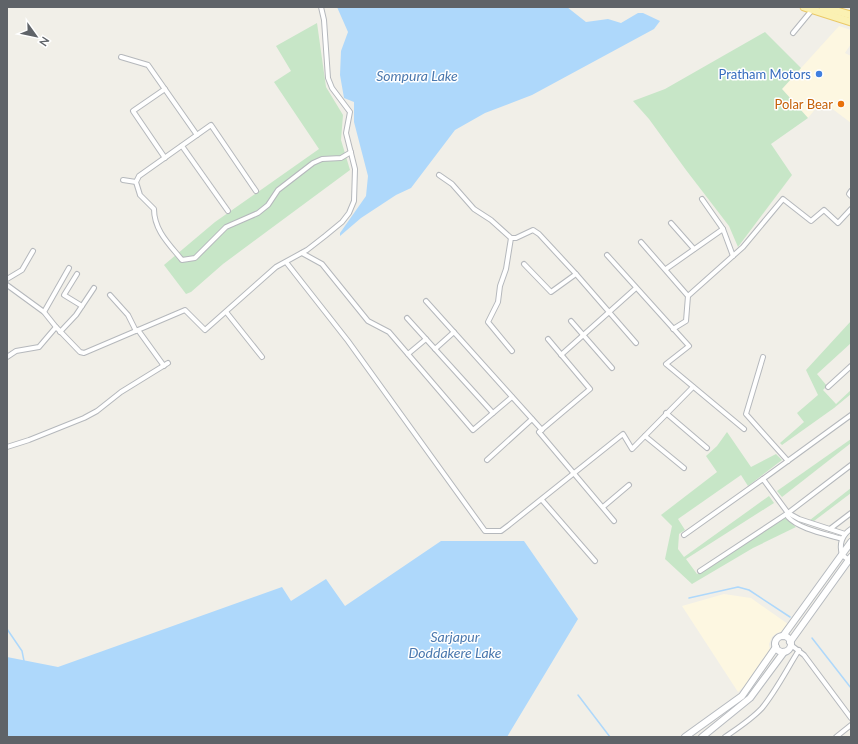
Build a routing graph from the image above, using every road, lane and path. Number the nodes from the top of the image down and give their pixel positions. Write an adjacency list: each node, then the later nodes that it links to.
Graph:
1 (321, 7): 12 (street)
2 (804, 7): 4 (main road)
3 (823, 7): 5 (main road)
4 (812, 10): 6 (main road); 7 (street)
5 (851, 15)
6 (851, 22)
7 (793, 33)
8 (121, 57): 9 (street)
9 (165, 89): 10 (street); 13 (street)
10 (197, 135): 11 (street); 17 (street)
11 (182, 146): 13 (street); 22 (street)
12 (351, 152): 16 (street); 29 (street)
13 (165, 158): 16 (street)
14 (439, 175): 25 (street)
15 (123, 180): 16 (street)
16 (136, 182)
17 (256, 191)
18 (851, 191): 19 (street)
19 (851, 196)
20 (702, 199): 24 (street)
21 (851, 209): 31 (street)
22 (228, 210)
23 (671, 223): 27 (street)
24 (723, 229): 27 (street); 31 (street)
25 (512, 238): 37 (street); 61 (street)
26 (642, 242): 35 (street)
27 (694, 249): 35 (street)
28 (33, 251): 38 (street)
29 (302, 253): 32 (street); 62 (street)
30 (607, 255): 41 (street)
31 (733, 256): 43 (street)
32 (286, 262): 47 (street); 88 (street)
33 (524, 264): 37 (street)
34 (69, 268): 46 (street)
35 (666, 269): 43 (street)
36 (77, 274): 45 (street)
37 (576, 274): 48 (street)
38 (7, 279)
39 (7, 286): 46 (street)
40 (94, 288): 45 (street)
41 (636, 288): 48 (street); 52 (street)
42 (110, 295): 53 (street)
43 (688, 296): 52 (street)
44 (426, 301): 55 (street)
45 (82, 306): 54 (street)
46 (44, 312): 51 (street)
47 (227, 312): 53 (street); 65 (street)
48 (609, 312): 56 (street); 59 (street)
49 (407, 318): 57 (street)
50 (570, 321): 56 (street)
51 (56, 327): 54 (street); 64 (street)
52 (673, 329): 69 (street)
53 (137, 331): 54 (street); 79 (street)
54 (60, 332)
55 (454, 332): 60 (street); 71 (street)
56 (583, 336): 63 (street); 68 (street)
57 (426, 339): 60 (street); 62 (street)
58 (548, 340): 63 (street)
59 (636, 343)
60 (435, 349): 72 (street)
61 (512, 351)
62 (408, 354): 72 (street)
63 (561, 355): 77 (street)
64 (7, 357)
65 (262, 357)
66 (763, 357): 82 (street)
67 (851, 366): 70 (street)
68 (612, 368)
69 (693, 386): 73 (street); 76 (street)
70 (828, 387)
71 (512, 397): 72 (street); 75 (street)
72 (493, 413)
73 (666, 413): 78 (street); 80 (street)
74 (851, 415): 82 (street)
75 (532, 419): 77 (street); 81 (street)
76 (744, 429)
77 (542, 430): 85 (street)
78 (645, 436): 84 (street); 85 (street)
79 (7, 447)
80 (707, 448)
81 (486, 460)
82 (788, 461): 86 (street)
83 (851, 465): 90 (street)
84 (684, 468)
85 (574, 474): 88 (street); 89 (street)
86 (763, 479): 90 (street); 96 (street)
87 (630, 485): 89 (street)
88 (542, 500): 101 (street)
89 (603, 508): 92 (street)
90 (788, 513): 93 (street); 97 (street); 102 (street)
91 (851, 513): 93 (street)
92 (614, 521)
93 (830, 529): 95 (street)
94 (851, 529): 95 (street)
95 (845, 534): 97 (street)
96 (684, 535)
97 (842, 539): 99 (street)
98 (851, 542): 99 (street)
99 (842, 555): 100 (street); 103 (street)
100 (850, 558): 104 (street)
101 (595, 561)
102 (700, 571)
103 (783, 636): 104 (street); 105 (street)
104 (791, 643): 106 (street); 107 (street)
105 (776, 647): 107 (street); 109 (street)
106 (799, 650): 108 (street); 114 (street)
107 (784, 652): 111 (street)
108 (851, 718)
109 (704, 723): 111 (street); 112 (street)
110 (851, 725): 115 (street)
111 (708, 732): 113 (street)
112 (685, 737)
113 (702, 737)
114 (725, 737)
115 (836, 737)

